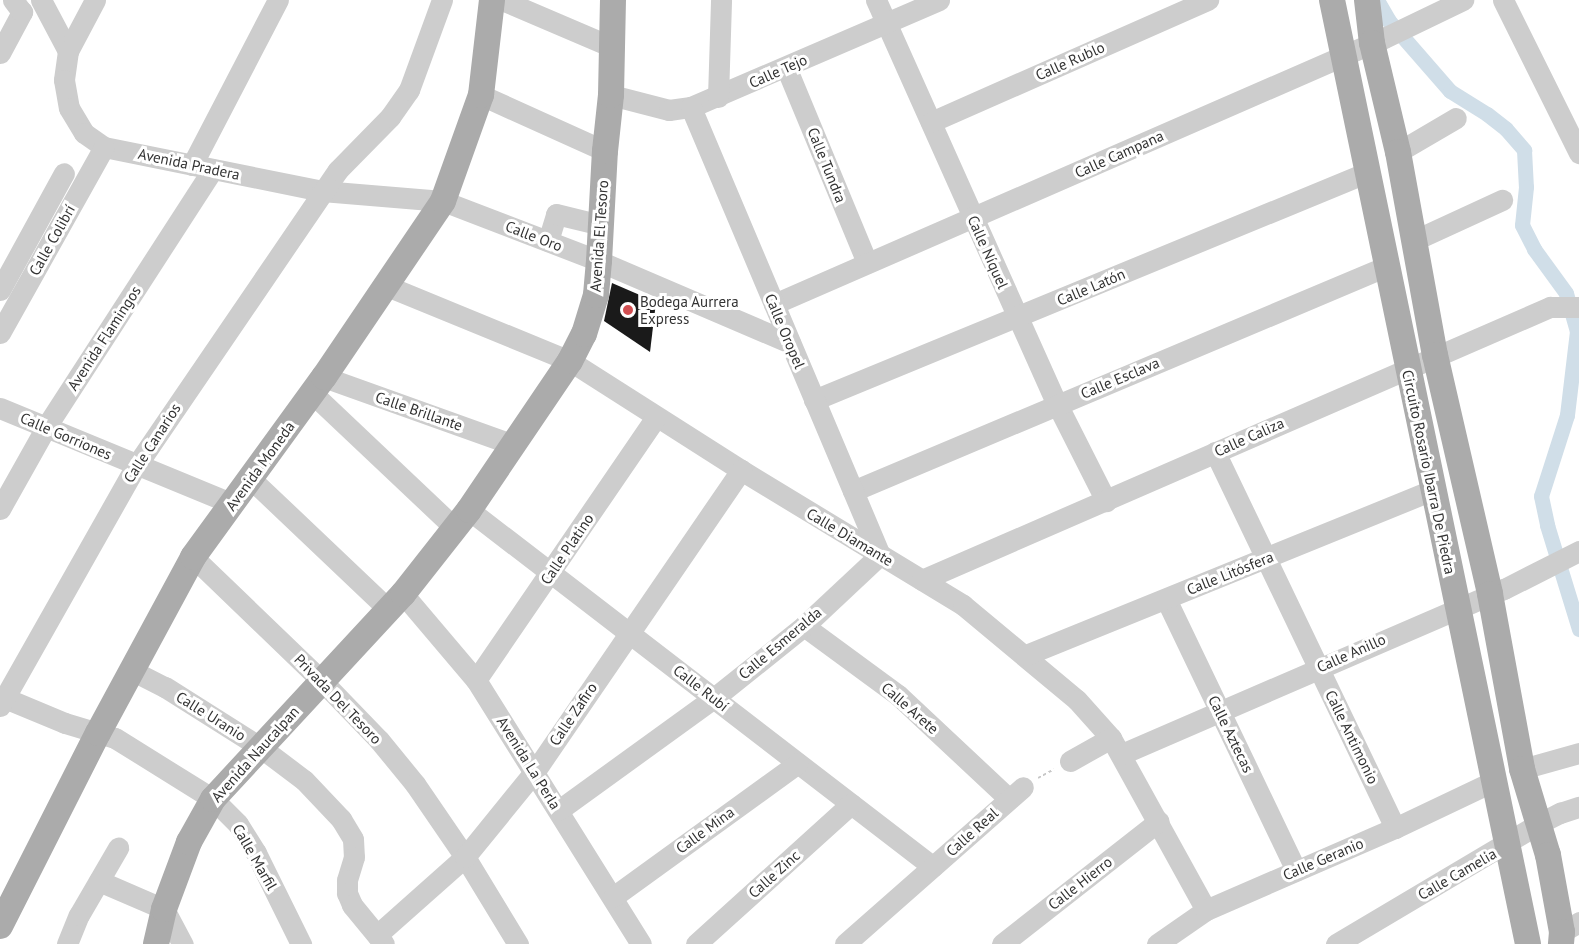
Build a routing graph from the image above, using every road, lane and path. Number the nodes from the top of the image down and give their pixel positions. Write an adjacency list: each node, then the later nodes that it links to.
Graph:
1 (41, 0): 20 (street)
2 (95, 0): 20 (street, Avenida Pradera)
3 (278, 0): 34 (street, Avenida Flamingos)
4 (442, 0): 37 (street, Calle Canarios)
5 (492, 0): 25 (main road, Avenida Moneda)
6 (502, 0): 19 (street)
7 (613, 0): 19 (main road, Avenida El Tesoro)
8 (721, 0): 26 (street)
9 (876, 0): 17 (street, Calle Níquel)
10 (939, 0): 17 (street, Calle Tejo)
11 (1208, 0): 29 (street, Calle Rublo)
12 (1332, 0): 22 (main road, Circuito Rosario Ibarra De Piedra)
13 (1367, 0): 18 (main road)
14 (1463, 0): 18 (street, Calle Campana)
15 (1503, 0): 33 (street)
16 (18, 6): 21 (street)
17 (886, 22): 23 (street, Calle Tejo); 29 (street, Calle Níquel)
18 (1378, 41): 22 (street, Calle Campana); 32 (main road)
19 (612, 47): 24 (main road, Avenida El Tesoro)
20 (68, 51): 30 (street, Avenida Pradera)
21 (0, 53)
22 (1344, 55): 35 (main road, Circuito Rosario Ibarra De Piedra); 40 (street, Calle Campana)
23 (786, 67): 26 (street, Calle Tejo); 45 (street, Calle Tundra)
24 (611, 95): 27 (street, Calle Tejo); 31 (main road, Avenida El Tesoro)
25 (481, 96): 31 (street); 39 (main road, Avenida Moneda)
26 (718, 97): 27 (street, Calle Tejo)
27 (691, 107): 49 (street, Calle Oropel)
28 (1456, 118): 32 (street)
29 (931, 122): 40 (street, Calle Níquel)
30 (104, 147): 34 (street, Avenida Pradera); 52 (street, Calle Colibrí)
31 (604, 151): 41 (main road, Avenida El Tesoro)
32 (1398, 152): 42 (main road)
33 (1579, 153)
34 (202, 167): 37 (street, Avenida Pradera); 62 (street, Avenida Flamingos)
35 (1368, 172): 46 (main road, Circuito Rosario Ibarra De Piedra); 51 (street, Calle Latón)
36 (64, 173): 48 (street)
37 (322, 191): 39 (street, Avenida Pradera); 65 (street, Calle Canarios)
38 (1502, 200): 42 (street)
39 (443, 201): 43 (street, Calle Oro); 47 (main road, Avenida Moneda)
40 (972, 218): 45 (street, Calle Campana); 51 (street, Calle Níquel)
41 (601, 225): 43 (street); 44 (main road, Avenida El Tesoro)
42 (1415, 240): 54 (main road)
43 (548, 242): 44 (street, Calle Oro)
44 (599, 261): 53 (street, Calle Oro); 55 (main road, Avenida El Tesoro)
45 (867, 262): 49 (street, Calle Campana)
46 (1387, 266): 56 (main road, Circuito Rosario Ibarra De Piedra); 59 (street, Calle Esclava)
47 (387, 286): 55 (street, Calle Diamante); 57 (main road, Avenida Moneda)
48 (0, 290)
49 (774, 304): 53 (street, Calle Oropel)
50 (1579, 307): 54 (street, Calle Caliza)
51 (1018, 318): 58 (street, Calle Latón); 59 (street, Calle Níquel)
52 (0, 333)
53 (790, 343): 58 (street, Calle Oropel)
54 (1435, 355): 56 (street, Calle Caliza); 80 (main road)
55 (570, 362): 61 (street, Calle Diamante); 63 (main road, Avenida El Tesoro)
56 (1408, 367): 64 (street, Calle Caliza); 68 (main road, Circuito Rosario Ibarra De Piedra)
57 (318, 385): 63 (street, Calle Brillante); 67 (main road, Avenida Moneda); 73 (street, Calle Rubí)
58 (814, 400): 69 (street, Calle Oropel)
59 (1057, 404): 69 (street, Calle Esclava); 70 (street, Calle Níquel)
60 (0, 408): 62 (street, Calle Gorriones)
61 (656, 417): 66 (street, Calle Diamante); 78 (street, Calle Platino)
62 (46, 428): 65 (street, Calle Gorriones); 72 (street, Avenida Flamingos)
63 (514, 445): 73 (main road, Avenida El Tesoro)
64 (1215, 452): 70 (street, Calle Caliza); 77 (street, Calle Antimonio)
65 (136, 466): 71 (street, Calle Gorriones); 92 (street, Calle Canarios)
66 (741, 470): 75 (street, Calle Diamante); 85 (street, Calle Zafiro)
67 (250, 478): 71 (main road, Avenida Moneda); 82 (street)
68 (1433, 490): 77 (street, Calle Litósfera); 83 (main road, Circuito Rosario Ibarra De Piedra)
69 (853, 491): 75 (street, Calle Oropel)
70 (1106, 501): 79 (street, Calle Caliza)
71 (233, 504): 76 (main road, Avenida Moneda)
72 (0, 509)
73 (462, 519): 78 (street, Calle Rubí); 82 (main road, Avenida El Tesoro)
74 (1575, 554): 80 (street, Calle Anillo)
75 (880, 555): 79 (street, Calle Diamante); 84 (street, Calle Esmeralda)
76 (193, 557): 88 (main road, Avenida Moneda); 90 (street, Privada Del Tesoro)
77 (1266, 558): 81 (street, Calle Litósfera); 87 (street, Calle Antimonio)
78 (550, 573): 85 (street, Calle Rubí); 89 (street, Calle Platino)
79 (922, 580): 86 (street, Calle Diamante)
80 (1490, 594): 83 (street, Calle Anillo); 100 (main road)
81 (1166, 599): 86 (street, Calle Litósfera); 93 (street, Calle Aztecas)
82 (395, 601): 89 (street, Avenida La Perla); 90 (main road, Avenida Naucalpan)
83 (1457, 607): 87 (street, Calle Anillo); 102 (main road, Circuito Rosario Ibarra De Piedra)
84 (804, 626): 91 (street, Calle Esmeralda); 103 (street, Calle Arete)
85 (628, 632): 91 (street, Calle Rubí); 101 (street, Calle Zafiro)
86 (1026, 655): 95 (street, Calle Diamante)
87 (1319, 667): 93 (street, Calle Anillo); 110 (street, Calle Antimonio)
88 (131, 670): 94 (main road, Avenida Moneda); 96 (street, Calle Uranio)
89 (476, 680): 101 (street, Avenida La Perla)
90 (322, 681): 96 (main road, Avenida Naucalpan); 113 (street, Privada Del Tesoro)
91 (714, 698): 99 (street, Calle Rubí); 107 (street, Calle Esmeralda)
92 (2, 700): 94 (street, Calle Marfil)
93 (1220, 710): 95 (street, Calle Anillo); 115 (street, Calle Aztecas)
94 (98, 733): 104 (street, Calle Marfil); 120 (main road, Avenida Moneda)
95 (1117, 746): 98 (street); 108 (street, Calle Diamante)
96 (260, 747): 104 (main road, Avenida Naucalpan); 122 (street, Calle Uranio)
97 (1579, 753): 100 (street)
98 (1070, 761): 103 (path)
99 (798, 763): 105 (street, Calle Rubí); 117 (street, Calle Mina)
100 (1522, 769): 109 (main road)
101 (535, 771): 107 (street, Avenida La Perla); 113 (street, Calle Zafiro)
102 (1494, 781): 110 (street, Calle Geranio); 111 (main road, Circuito Rosario Ibarra De Piedra)
103 (1016, 793): 114 (street, Calle Real)
104 (213, 799): 118 (main road, Avenida Naucalpan); 126 (street, Calle Marfil)
105 (851, 804): 114 (street, Calle Rubí); 129 (street, Calle Zinc)
106 (1579, 807): 109 (street, Calle Camelia)
107 (559, 810): 117 (street, Avenida La Perla)
108 (1159, 821): 119 (street, Calle Diamante); 131 (street, Calle Hierro)
109 (1538, 824): 111 (street, Calle Camelia); 121 (main road)
110 (1395, 828): 115 (street, Calle Geranio)
111 (1508, 844): 133 (street, Calle Camelia); 134 (main road, Circuito Rosario Ibarra De Piedra)
112 (118, 848): 116 (street)
113 (465, 857): 122 (street, Calle Zafiro); 127 (street, Privada Del Tesoro)
114 (933, 867): 130 (street, Calle Real)
115 (1296, 870): 119 (street, Calle Geranio)
116 (99, 881): 118 (street); 123 (street)
117 (612, 897): 128 (street, Avenida La Perla)
118 (164, 909): 124 (main road, Avenida Naucalpan); 125 (street)
119 (1206, 910): 132 (street, Calle Geranio)
120 (0, 926)
121 (1567, 933)
122 (381, 940)
123 (67, 944)
124 (156, 944)
125 (183, 944)
126 (301, 944)
127 (518, 944)
128 (641, 944)
129 (696, 944)
130 (845, 944)
131 (1002, 944)
132 (1157, 944)
133 (1336, 944)
134 (1528, 944)

